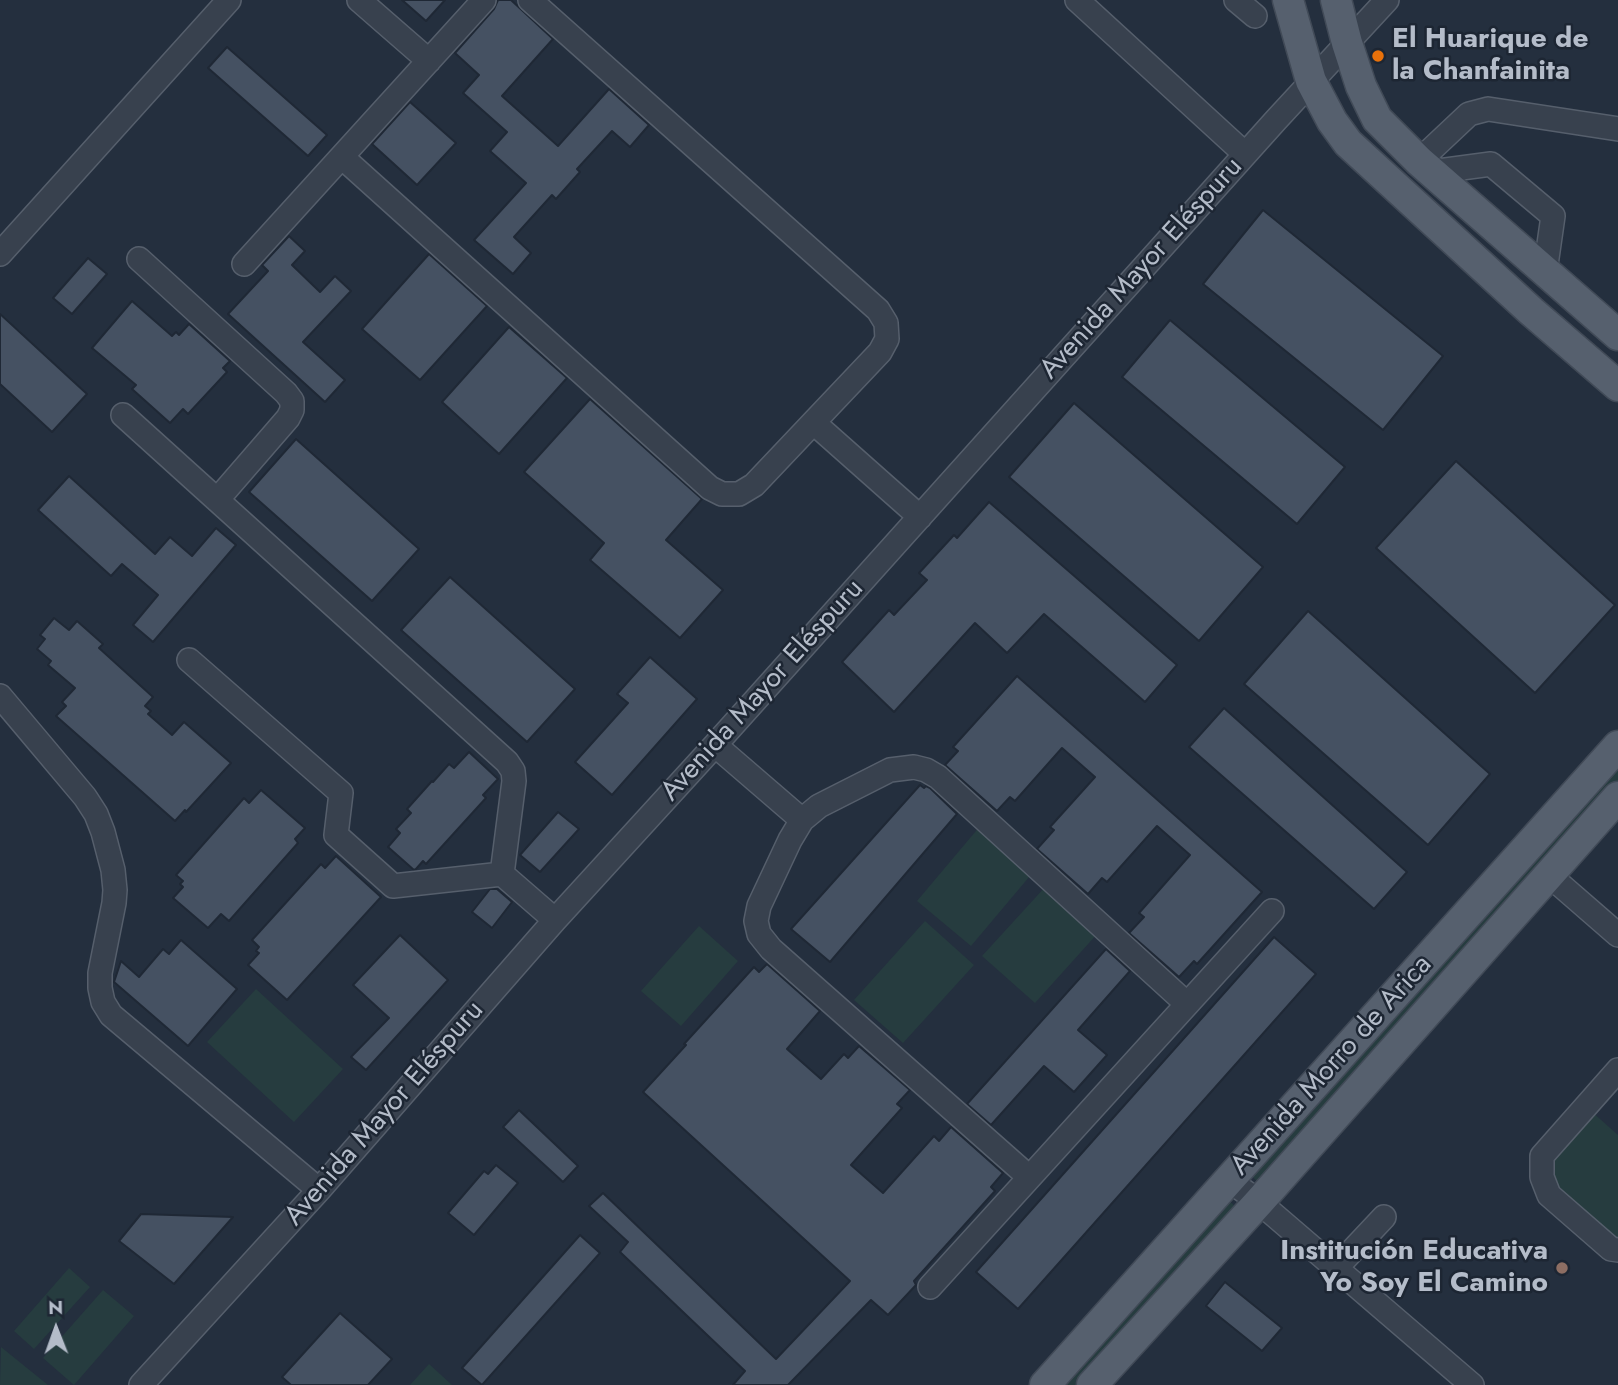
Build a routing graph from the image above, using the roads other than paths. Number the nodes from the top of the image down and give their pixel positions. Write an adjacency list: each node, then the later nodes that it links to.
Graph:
1 (229, 0): 18 (street)
2 (359, 0): 12 (street)
3 (484, 0): 12 (street)
4 (530, 0): 26 (street)
5 (1077, 0): 15 (street)
6 (1236, 0): 10 (street)
7 (1288, 0): 13 (main road)
8 (1336, 0): 11 (main road)
9 (1387, 0): 11 (street, Avenida Mayor Eléspuru)
10 (1255, 16)
11 (1347, 44): 13 (street, Avenida Mayor Eléspuru); 17 (main road)
12 (429, 61): 16 (street)
13 (1311, 81): 15 (street, Avenida Mayor Eléspuru); 22 (main road)
14 (1618, 129): 17 (street)
15 (1245, 154): 28 (street, Avenida Mayor Eléspuru)
16 (342, 157): 20 (street); 26 (street)
17 (1425, 167): 21 (main road); 21 (street)
18 (0, 254)
19 (139, 259): 27 (street)
20 (244, 264)
21 (1550, 277): 22 (main road); 23 (main road)
22 (1531, 311): 24 (main road)
23 (1618, 335)
24 (1618, 386)
25 (123, 415): 27 (street)
26 (814, 423): 28 (street)
27 (217, 500): 35 (street)
28 (920, 517): 31 (street, Avenida Mayor Eléspuru)
29 (189, 660): 35 (street)
30 (0, 696): 44 (street)
31 (715, 745): 34 (street); 38 (street, Avenida Mayor Eléspuru)
32 (1618, 746): 43 (main road, Avenida Morro de Arica)
33 (1618, 797): 36 (main road, Avenida Morro de Arica)
34 (802, 820): 40 (street); 42 (street)
35 (502, 874): 38 (street)
36 (1549, 875): 39 (street); 45 (main road, Avenida Morro de Arica)
37 (1272, 911): 40 (street)
38 (555, 920): 44 (street, Avenida Mayor Eléspuru)
39 (1618, 935)
40 (1187, 1004): 42 (street)
41 (1618, 1070): 47 (street)
42 (1029, 1177): 49 (street)
43 (1229, 1180): 45 (street); 51 (main road, Avenida Morro de Arica)
44 (319, 1190): 50 (street, Avenida Mayor Eléspuru)
45 (1259, 1202): 48 (street); 52 (main road, Avenida Morro de Arica)
46 (1384, 1217): 48 (street)
47 (1618, 1250)
48 (1336, 1268): 53 (street)
49 (930, 1287)
50 (141, 1385)
51 (1045, 1385)
52 (1092, 1385)
53 (1472, 1385)

